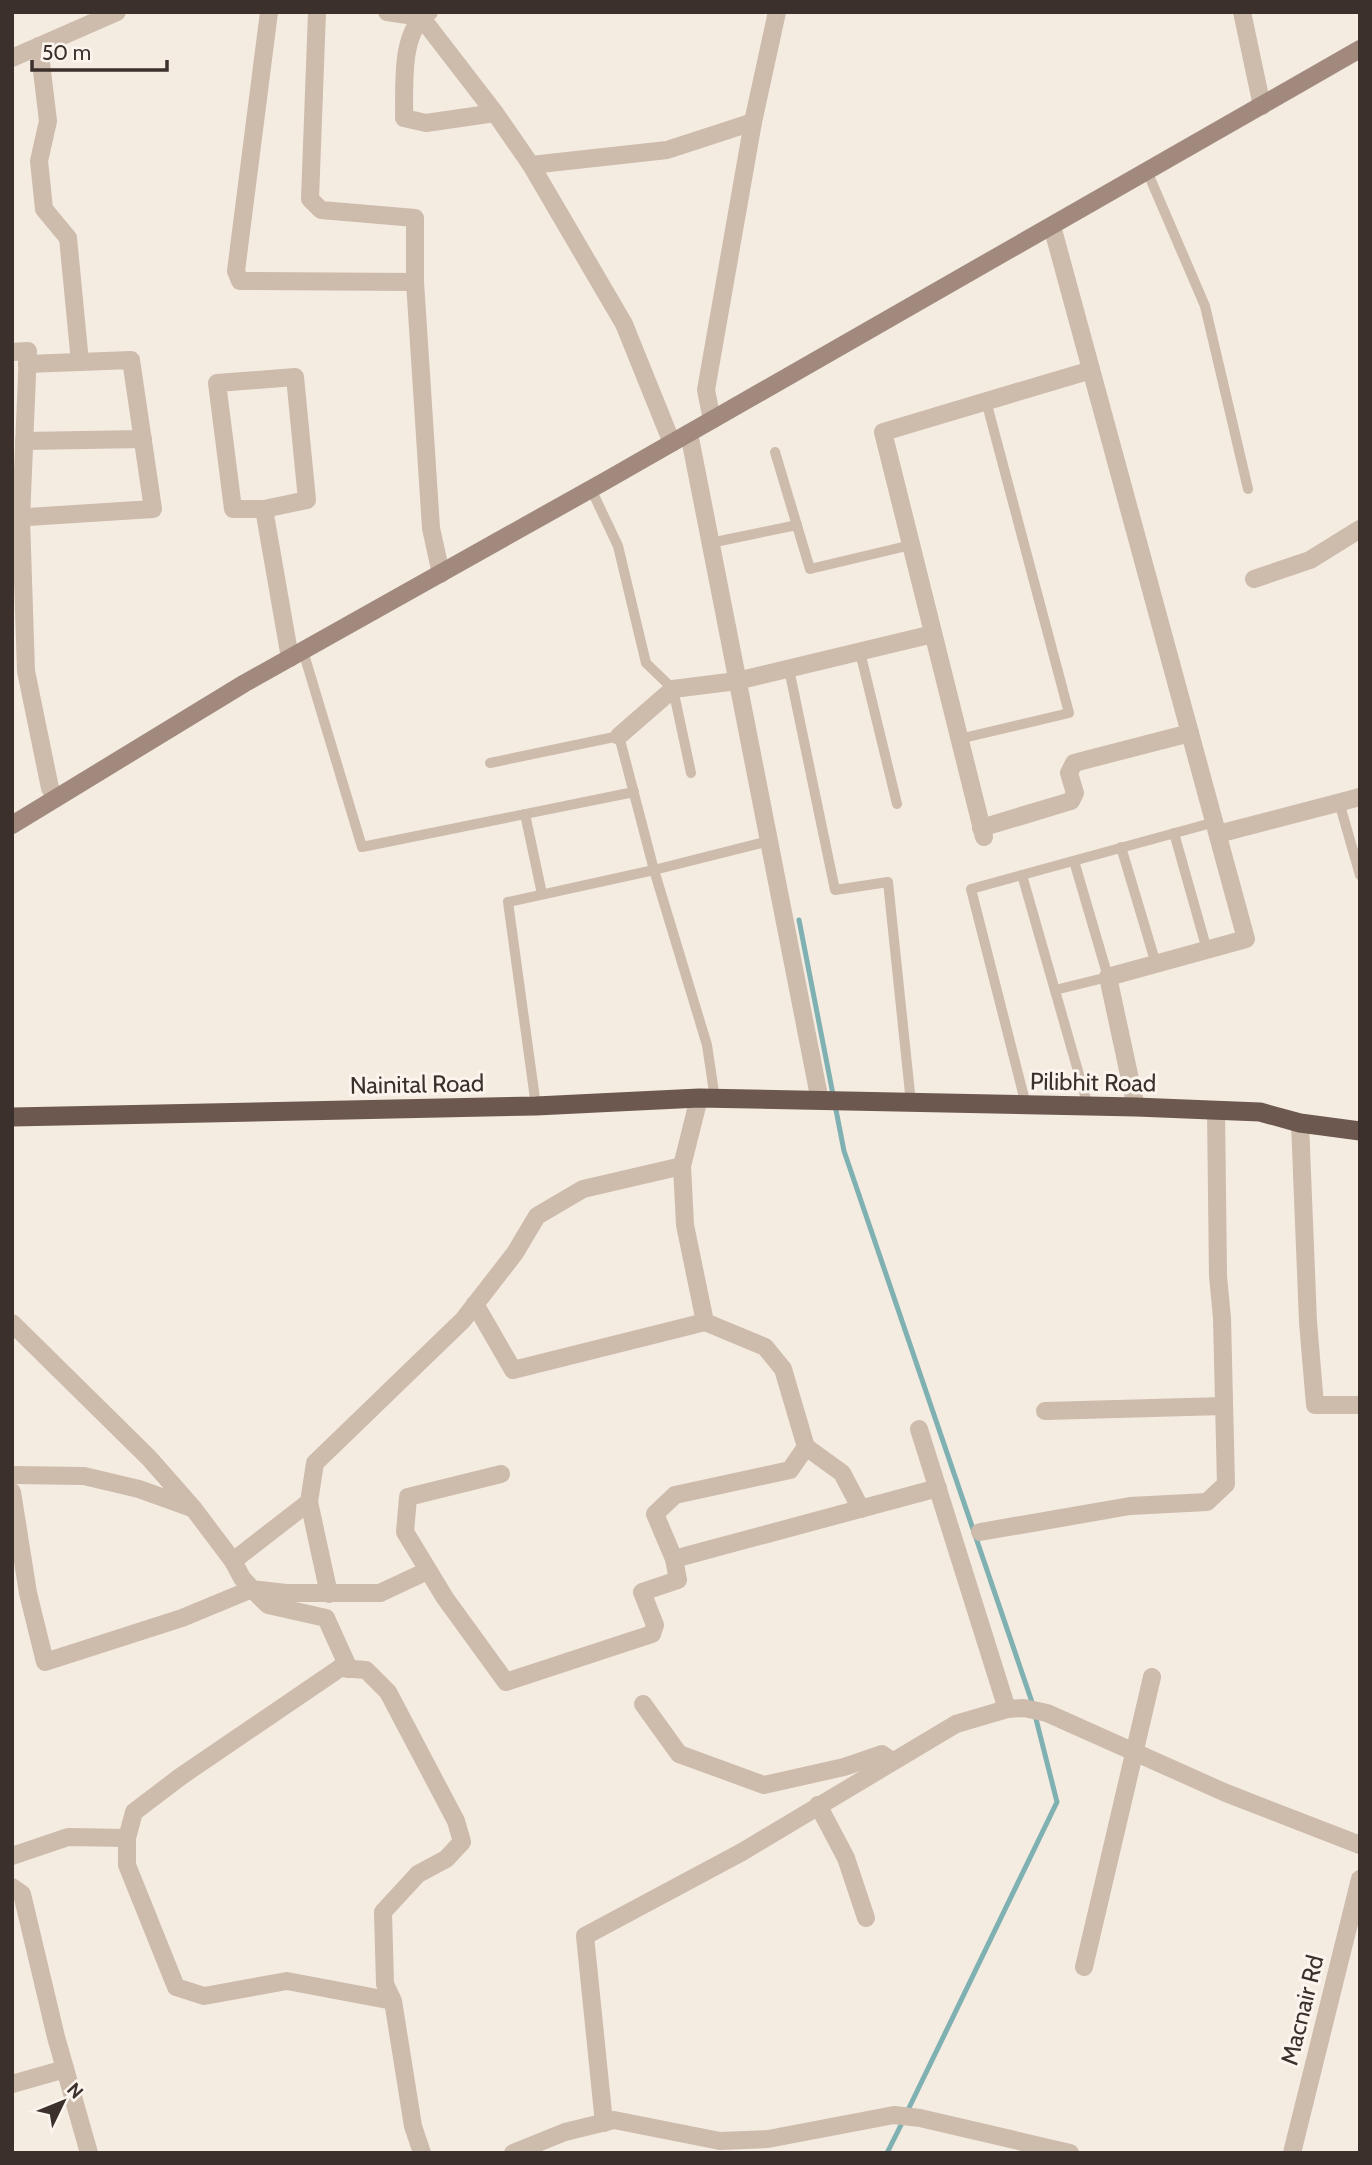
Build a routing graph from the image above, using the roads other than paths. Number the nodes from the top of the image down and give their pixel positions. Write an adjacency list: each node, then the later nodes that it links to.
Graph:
1 (117, 12): 8 (street)
2 (269, 12): 17 (street)
3 (317, 12): 17 (street)
4 (387, 12): 7 (street)
5 (1242, 12): 11 (street)
6 (774, 13): 13 (street)
7 (423, 14): 12 (street); 12 (street)
8 (39, 46): 10 (street); 19 (street)
9 (1360, 49): 11 (main road)
10 (12, 58)
11 (1262, 106): 15 (main road)
12 (495, 113): 14 (street)
13 (753, 122): 14 (street); 23 (street)
14 (531, 165): 27 (street)
15 (1147, 171): 16 (main road); 30 (lane)
16 (1052, 226): 21 (street); 23 (main road)
17 (415, 282): 37 (street)
18 (12, 352): 20 (street)
19 (80, 362): 20 (street); 25 (street)
20 (27, 364): 26 (street)
21 (1091, 370): 22 (street); 45 (street)
22 (986, 401): 36 (street); 47 (lane)
23 (712, 420): 24 (main road)
24 (689, 433): 27 (main road); 35 (street)
25 (143, 439): 26 (street); 32 (street)
26 (24, 441): 32 (street)
27 (672, 443): 29 (main road)
28 (775, 452): 33 (lane)
29 (591, 489): 37 (main road); 44 (lane)
30 (1248, 489)
31 (264, 509): 31 (street); 41 (street)
32 (16, 519): 52 (street)
33 (797, 525): 35 (lane); 36 (lane)
34 (1360, 529): 38 (street)
35 (710, 544): 43 (street)
36 (911, 545): 39 (street)
37 (441, 574): 41 (main road)
38 (1254, 579)
39 (933, 634): 40 (street); 47 (street)
40 (860, 652): 42 (street); 54 (lane)
41 (296, 655): 52 (main road); 55 (lane)
42 (789, 669): 43 (street); 72 (lane)
43 (737, 681): 44 (street); 59 (street)
44 (673, 689): 46 (street); 49 (lane)
45 (1190, 733): 47 (street); 57 (street)
46 (619, 736): 48 (lane); 50 (lane)
47 (959, 739)
48 (490, 763)
49 (691, 774)
50 (634, 792): 55 (lane); 62 (lane)
51 (1360, 797): 53 (street)
52 (56, 798): 56 (main road)
53 (1339, 802): 57 (street); 64 (lane)
54 (897, 804)
55 (525, 814): 65 (lane)
56 (12, 825)
57 (1216, 828): 58 (lane); 66 (street)
58 (1174, 833): 60 (lane); 66 (lane)
59 (769, 841): 62 (lane); 71 (street)
60 (1121, 847): 61 (lane); 67 (lane)
61 (1074, 860): 63 (lane); 68 (lane)
62 (654, 870): 65 (lane); 70 (lane)
63 (1022, 875): 69 (lane); 73 (lane)
64 (1360, 875)
65 (542, 894): 74 (lane)
66 (1208, 950): 67 (street)
67 (1156, 964): 68 (street)
68 (1108, 977): 69 (lane); 76 (street)
69 (1055, 990): 75 (lane)
70 (707, 1099): 71 (highway, Nainital Road); 74 (highway, Nainital Road); 81 (street)
71 (828, 1101): 72 (highway, Pilibhit Road)
72 (911, 1103): 73 (highway, Pilibhit Road)
73 (1026, 1105): 75 (highway, Pilibhit Road)
74 (536, 1106): 78 (highway, Nainital Road)
75 (1088, 1106): 76 (highway, Pilibhit Road)
76 (1136, 1107): 77 (highway, Pilibhit Road)
77 (1216, 1110): 79 (highway, Pilibhit Road); 86 (street)
78 (12, 1117)
79 (1300, 1123): 80 (highway, Pilibhit Road); 85 (street)
80 (1360, 1131)
81 (682, 1166): 82 (street); 83 (street)
82 (475, 1304): 83 (street); 94 (street)
83 (705, 1322): 89 (street)
84 (12, 1324): 95 (street)
85 (1360, 1405)
86 (1224, 1406): 87 (street); 97 (street)
87 (1045, 1411)
88 (919, 1429): 92 (street)
89 (806, 1447): 96 (street); 98 (street)
90 (500, 1474): 100 (street)
91 (12, 1475): 95 (street)
92 (938, 1488): 96 (street); 106 (street)
93 (12, 1492): 101 (street)
94 (309, 1502): 99 (street); 102 (street)
95 (192, 1508): 99 (street)
96 (861, 1509): 98 (street)
97 (980, 1532)
98 (674, 1559): 100 (street)
99 (233, 1561): 101 (street)
100 (427, 1570): 102 (street)
101 (252, 1589): 102 (street); 103 (street)
102 (330, 1594)
103 (349, 1669): 110 (street); 117 (street)
104 (1153, 1678): 107 (street)
105 (643, 1704): 108 (street)
106 (1015, 1709): 107 (street); 108 (street)
107 (1136, 1753): 111 (street); 116 (street)
108 (892, 1762): 109 (street)
109 (818, 1805): 115 (street); 120 (street)
110 (127, 1838): 112 (street); 117 (street)
111 (1360, 1846)
112 (12, 1856)
113 (1360, 1879): 126 (street, Macnair Rd)
114 (12, 1887): 118 (street)
115 (866, 1918)
116 (1084, 1967)
117 (393, 2001): 123 (street)
118 (65, 2069): 119 (street); 122 (street)
119 (12, 2084)
120 (604, 2123): 121 (street); 124 (street)
121 (996, 2144): 125 (street)
122 (89, 2153)
123 (422, 2153)
124 (513, 2153)
125 (1070, 2153)
126 (1292, 2153)

